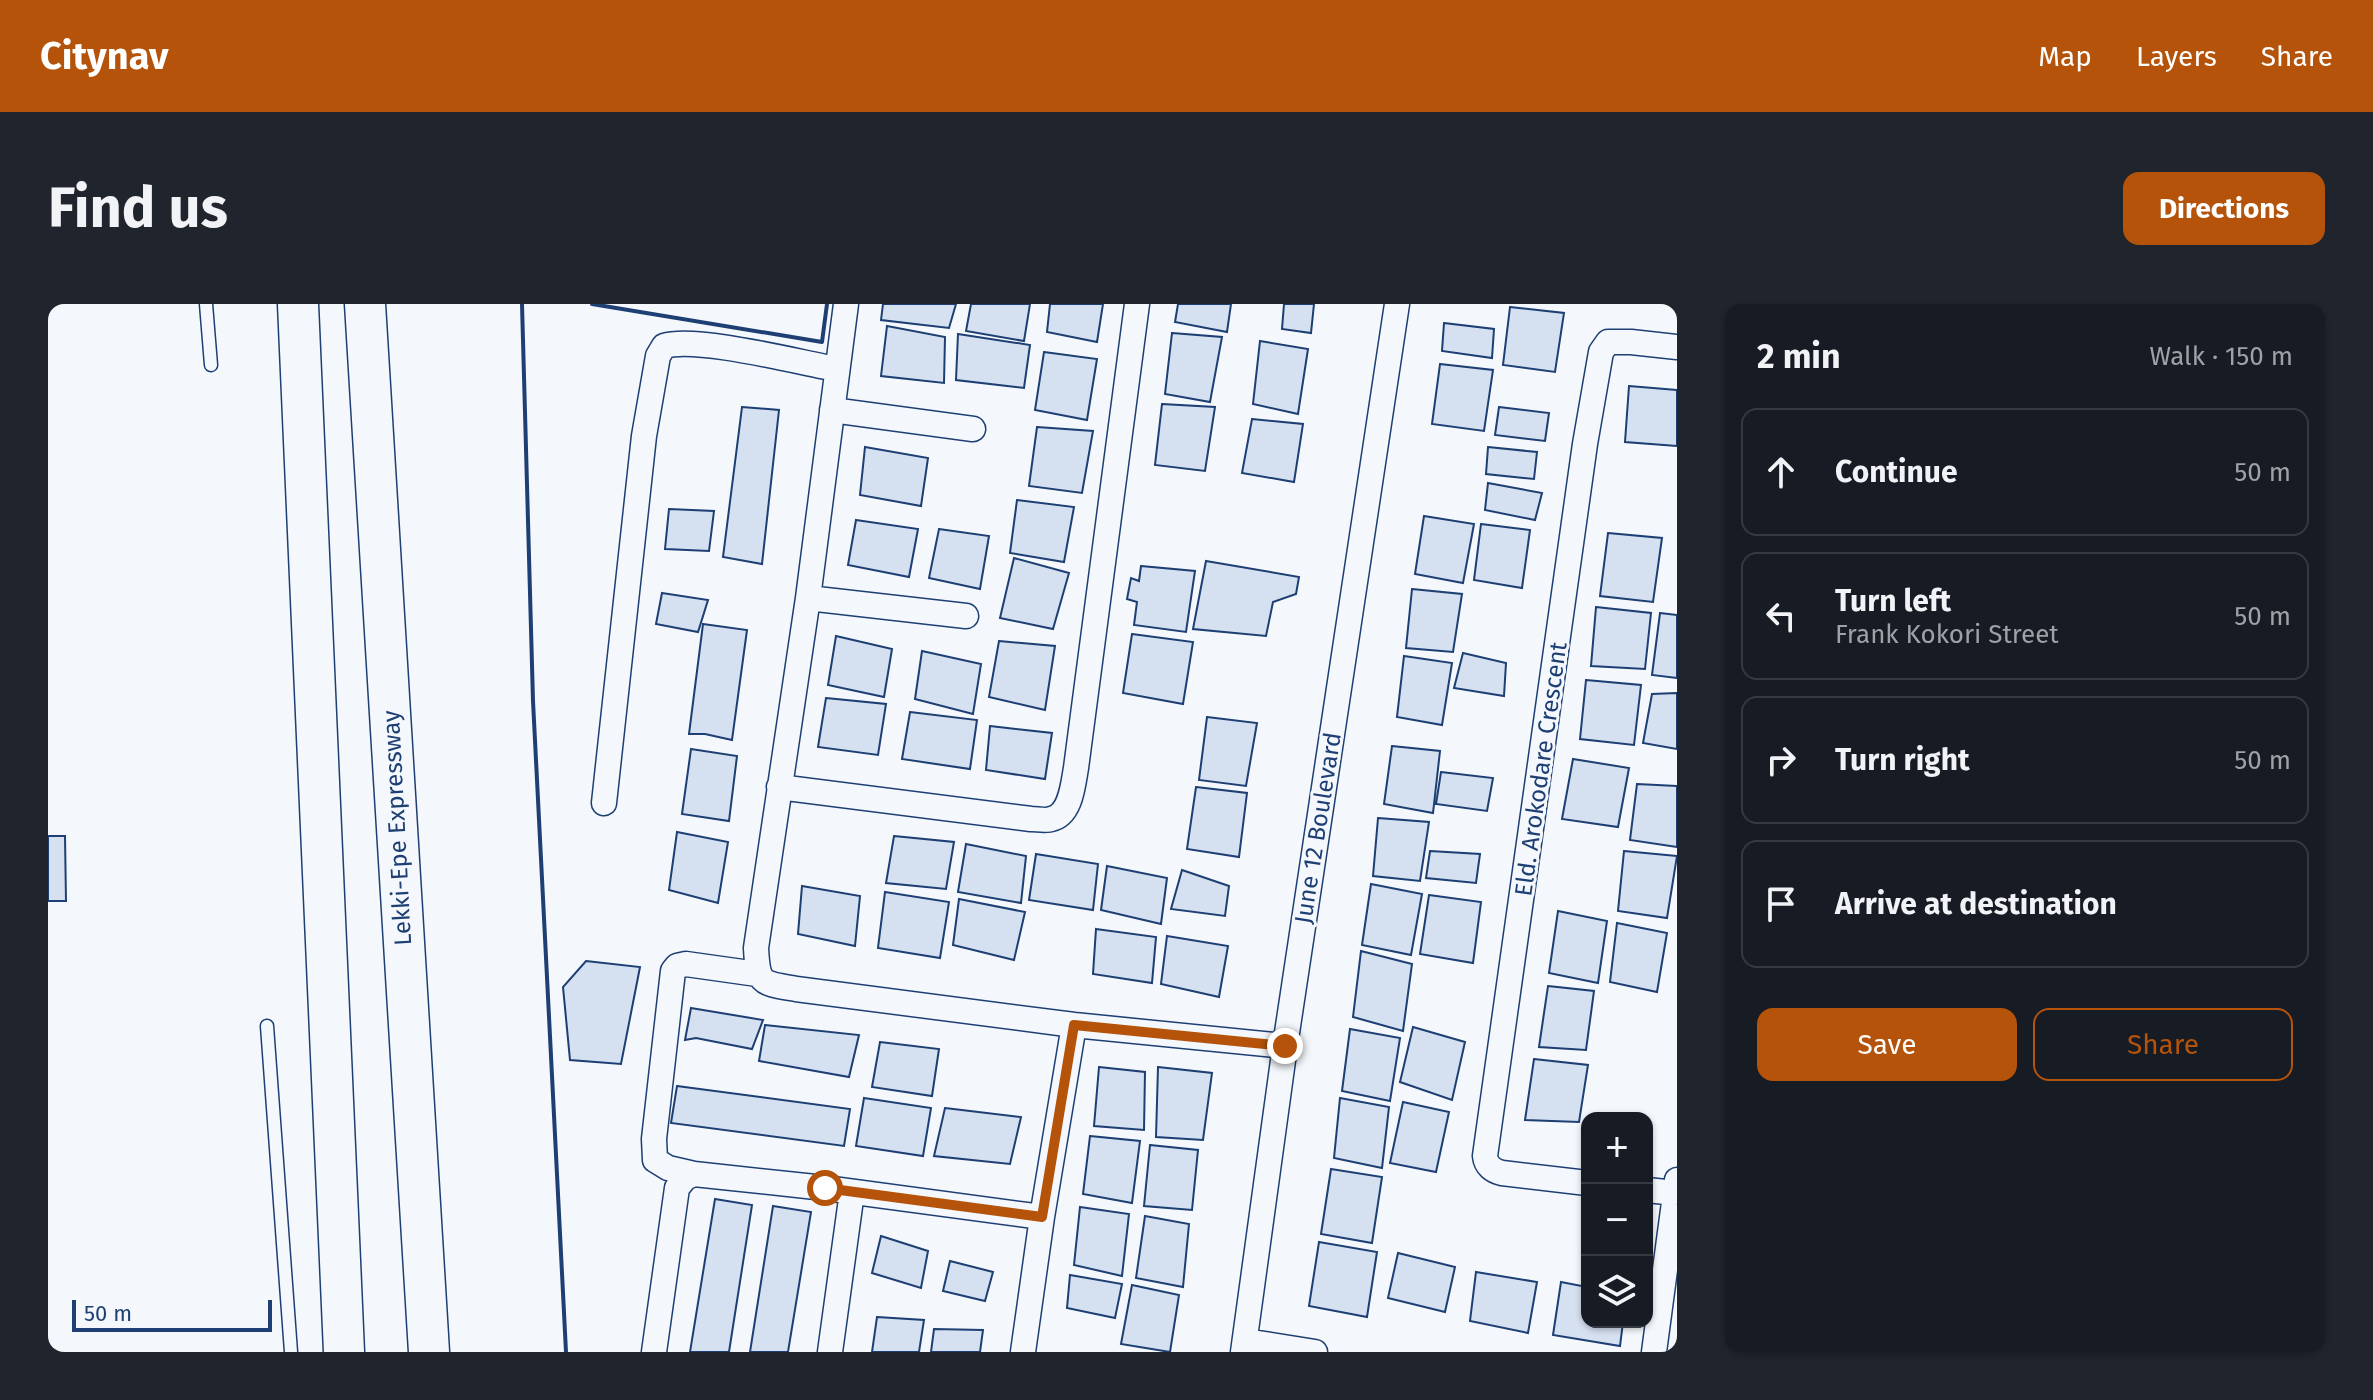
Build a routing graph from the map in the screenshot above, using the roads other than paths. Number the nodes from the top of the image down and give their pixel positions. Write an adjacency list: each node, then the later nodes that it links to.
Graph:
1 (206, 304): 8 (lane)
2 (298, 304): 28 (highway)
3 (365, 304): 29 (highway, Lekki-Epe Expressway)
4 (846, 304): 9 (street)
5 (1137, 304): 14 (street)
6 (1397, 304): 19 (street, June 12 Boulevard)
7 (1677, 347): 21 (street, Eld. Arokodare Crescent)
8 (211, 365)
9 (836, 369): 10 (street); 15 (street)
10 (832, 410): 11 (street); 12 (street)
11 (973, 429)
12 (808, 598): 13 (street); 14 (street)
13 (966, 616)
14 (779, 787): 16 (street)
15 (604, 803)
16 (757, 974): 17 (street); 20 (street)
17 (1074, 1025): 19 (street); 25 (street)
18 (267, 1026): 27 (lane)
19 (1285, 1046): 26 (street, June 12 Boulevard)
20 (694, 1174): 24 (street); 30 (street)
21 (1581, 1182)
22 (1676, 1186): 23 (street); 34 (street)
23 (1653, 1189)
24 (852, 1192): 25 (street); 31 (street)
25 (1042, 1217): 32 (street)
26 (1244, 1346): 33 (street)
27 (291, 1352)
28 (344, 1352)
29 (429, 1352)
30 (654, 1352)
31 (830, 1352)
32 (1023, 1352)
33 (1315, 1352)
34 (1654, 1352)

